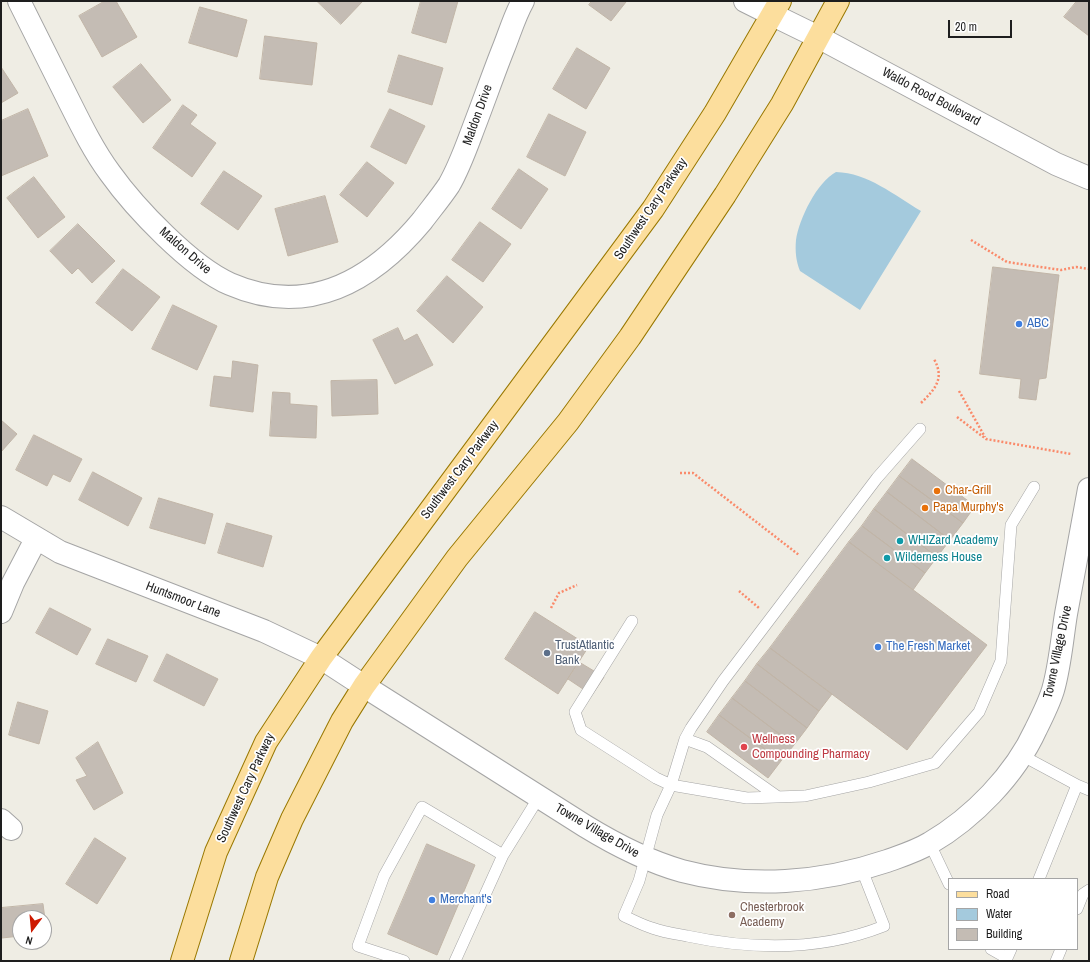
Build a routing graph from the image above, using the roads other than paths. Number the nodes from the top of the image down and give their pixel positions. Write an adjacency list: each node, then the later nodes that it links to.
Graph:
1 (19, 1): 2 (street, Maldon Drive)
2 (524, 1)
3 (745, 1): 5 (street, Waldo Rood Boulevard)
4 (838, 1): 6 (main road)
5 (777, 8): 6 (street, Waldo Rood Boulevard); 15 (main road, Southwest Cary Parkway)
6 (818, 37): 7 (street, Waldo Rood Boulevard); 16 (main road)
7 (1089, 178)
8 (920, 429): 17 (lane)
9 (1034, 488): 23 (lane)
10 (1089, 489): 18 (street, Towne Village Drive)
11 (1, 517): 12 (street, Huntsmoor Lane)
12 (36, 539): 13 (street); 15 (street, Huntsmoor Lane)
13 (1, 612)
14 (632, 621): 20 (lane)
15 (321, 658): 16 (street, Huntsmoor Lane); 35 (main road, Southwest Cary Parkway)
16 (364, 686): 22 (street, Towne Village Drive); 36 (main road)
17 (685, 739): 20 (lane); 23 (lane)
18 (1022, 756): 19 (lane); 24 (street, Towne Village Drive)
19 (1077, 784): 21 (lane); 28 (lane)
20 (671, 785): 23 (lane); 26 (lane)
21 (1089, 790)
22 (539, 797): 25 (lane); 26 (street, Towne Village Drive)
23 (778, 797)
24 (930, 844): 27 (street, Towne Village Drive); 29 (lane)
25 (503, 855): 37 (lane); 38 (lane)
26 (645, 858): 27 (street, Towne Village Drive); 27 (lane)
27 (862, 870)
28 (1039, 878)
29 (948, 882)
30 (1089, 890): 31 (lane)
31 (1078, 906)
32 (993, 950): 34 (lane)
33 (1061, 950): 39 (lane)
34 (1011, 956)
35 (182, 961)
36 (241, 961)
37 (404, 961)
38 (454, 961)
39 (1056, 961)

